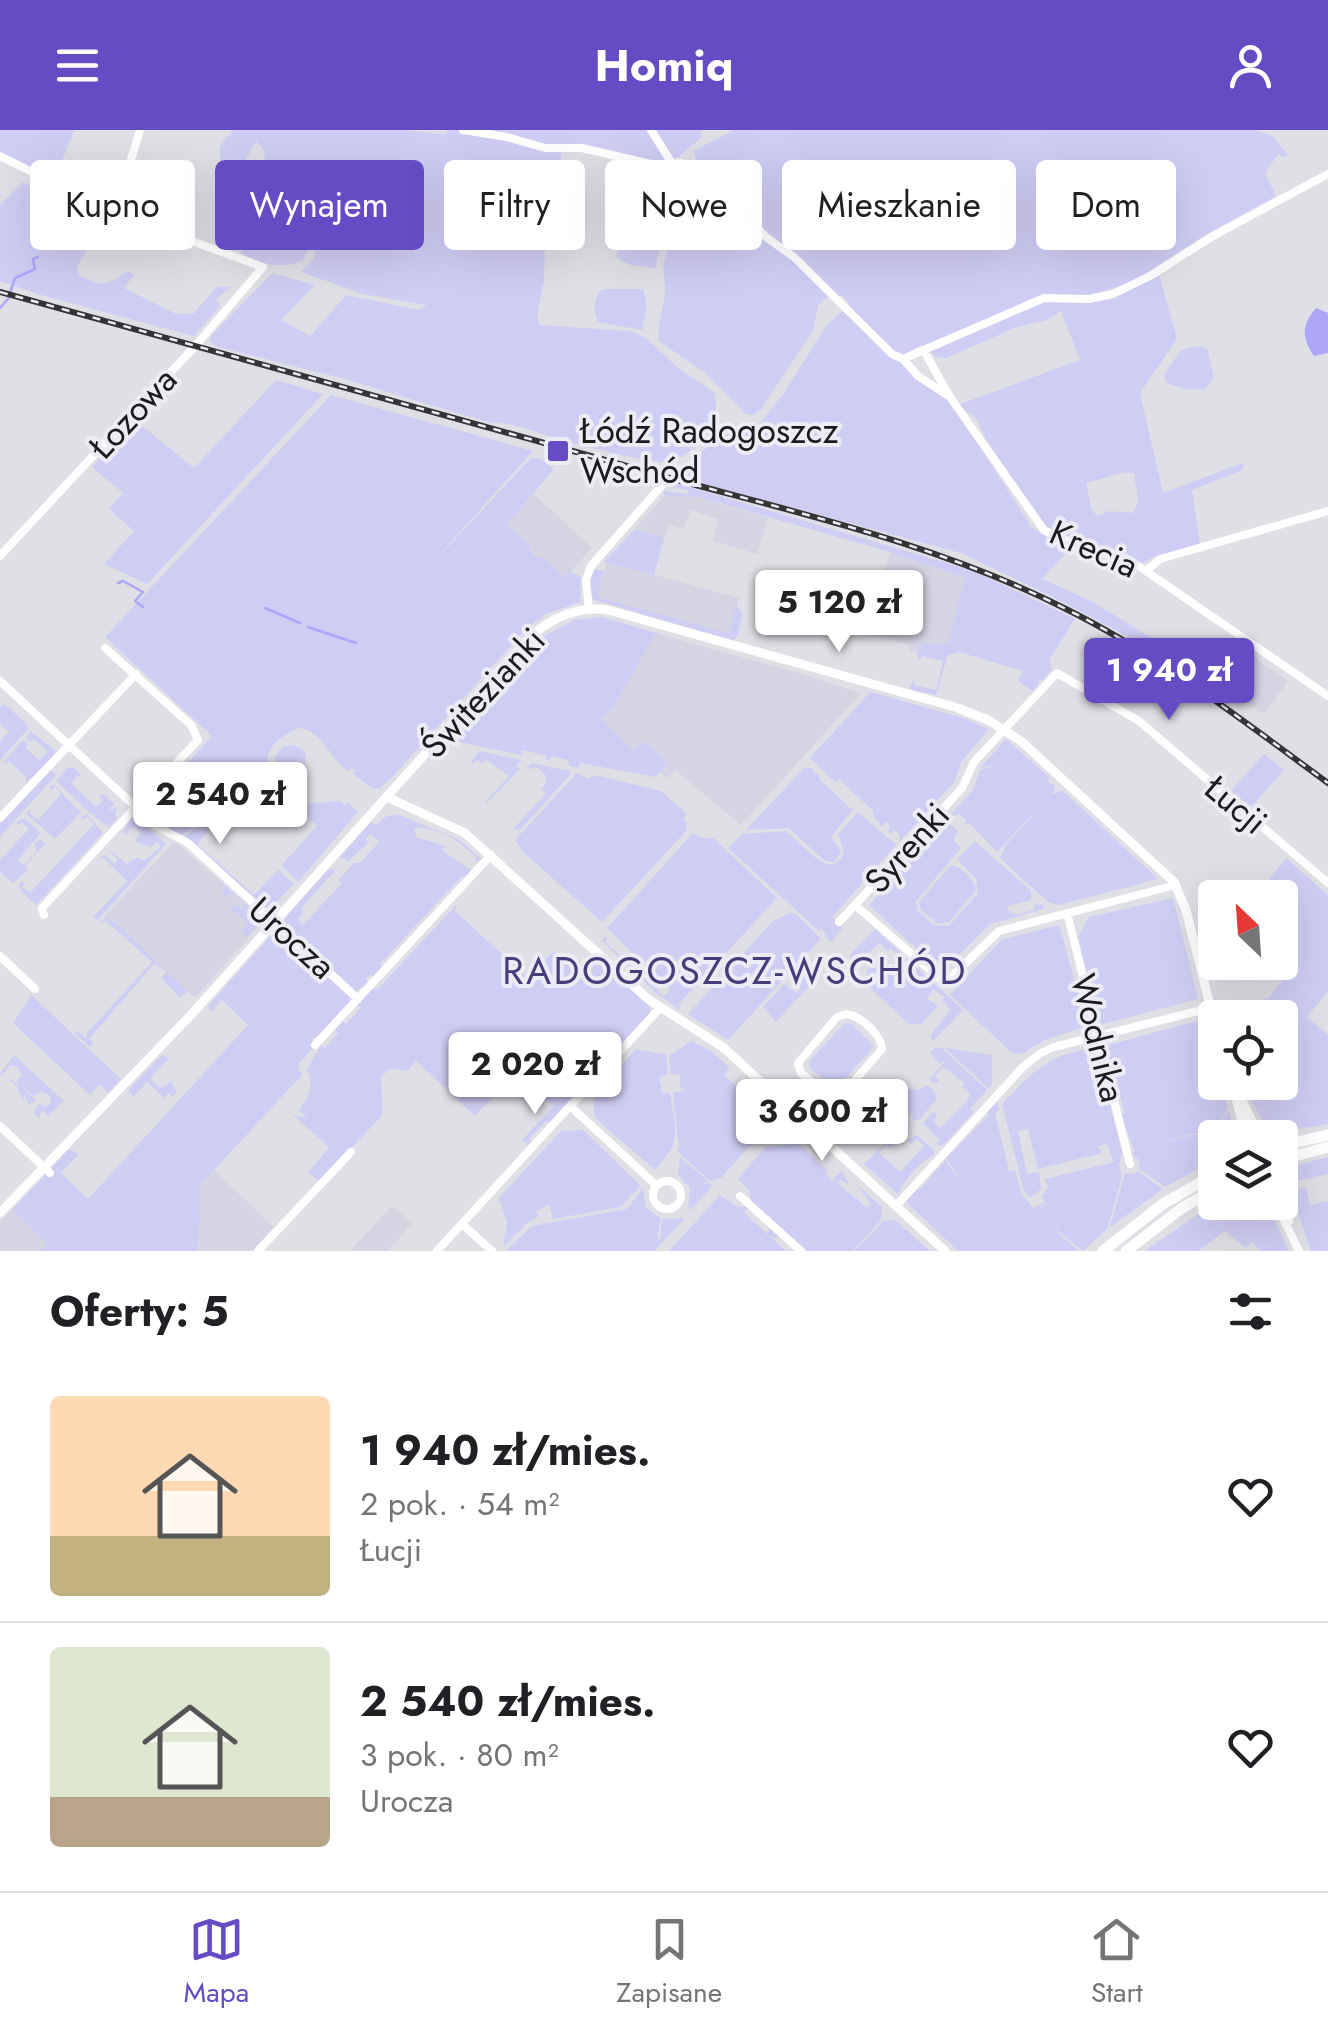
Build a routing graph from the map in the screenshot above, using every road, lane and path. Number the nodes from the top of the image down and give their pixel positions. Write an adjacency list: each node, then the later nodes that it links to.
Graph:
1 (140, 130): 6 (street)
2 (463, 130): 4 (street, Krecia)
3 (652, 130): 8 (street)
4 (510, 133): 7 (street, Krecia)
5 (0, 156): 9 (street)
6 (131, 160)
7 (631, 160)
8 (670, 160)
9 (30, 171)
10 (1328, 174): 13 (street)
11 (762, 234): 14 (street, Krecia)
12 (195, 243): 18 (street, Łozowa)
13 (924, 350): 14 (street); 15 (street, Krecia)
14 (902, 359): 15 (street, Krecia)
15 (950, 396): 19 (street, Krecia)
16 (671, 475): 20 (street)
17 (1328, 511): 19 (street)
18 (0, 556)
19 (1146, 570): 24 (street, Krecia)
20 (589, 609): 25 (street, Świtezianki); 27 (street, Świtezianki)
21 (104, 648): 22 (street)
22 (136, 674): 26 (street); 28 (street)
23 (2, 687): 26 (street, Urocza)
24 (1328, 696)
25 (1004, 728): 31 (street, Łucji); 32 (street, Świtezianki); 33 (street, Syrenki)
26 (69, 745): 28 (street, Urocza); 29 (street)
27 (387, 797): 30 (street); 36 (street, Świtezianki)
28 (136, 808): 35 (street); 36 (street, Urocza)
29 (0, 818)
30 (491, 855): 40 (street); 42 (street)
31 (1328, 883)
32 (1176, 885): 34 (street, Syrenki); 41 (street, Świtezianki)
33 (855, 905): 34 (street, Syrenki); 37 (street)
34 (1067, 913): 44 (street, Wodnika)
35 (44, 914)
36 (274, 922): 40 (street, Urocza); 56 (street, Świtezianki)
37 (839, 922)
38 (0, 956): 39 (street)
39 (35, 989)
40 (358, 998): 45 (street)
41 (1208, 1000)
42 (660, 1008): 47 (street); 48 (street)
43 (1198, 1011): 44 (street)
44 (1098, 1036): 55 (street, Wodnika); 61 (street)
45 (315, 1046)
46 (814, 1085): 46 (street); 48 (street)
47 (570, 1106): 58 (street); 65 (street)
48 (791, 1110): 61 (street)
49 (0, 1126): 56 (street)
50 (1328, 1134): 51 (main road)
51 (1298, 1142)
52 (1328, 1148): 54 (main road)
53 (350, 1152): 67 (street)
54 (1298, 1156)
55 (1130, 1164)
56 (47, 1170): 62 (street, Świtezianki)
57 (1198, 1184): 72 (main road)
58 (656, 1186)
59 (740, 1196): 70 (street)
60 (1198, 1199): 73 (main road)
61 (897, 1205): 71 (street)
62 (0, 1213)
63 (1284, 1220): 66 (street)
64 (1288, 1220): 66 (street)
65 (462, 1224): 68 (street); 69 (street)
66 (1292, 1235): 74 (street)
67 (258, 1251)
68 (437, 1251)
69 (492, 1251)
70 (801, 1251)
71 (945, 1251)
72 (1102, 1251)
73 (1126, 1251)
74 (1299, 1251)

